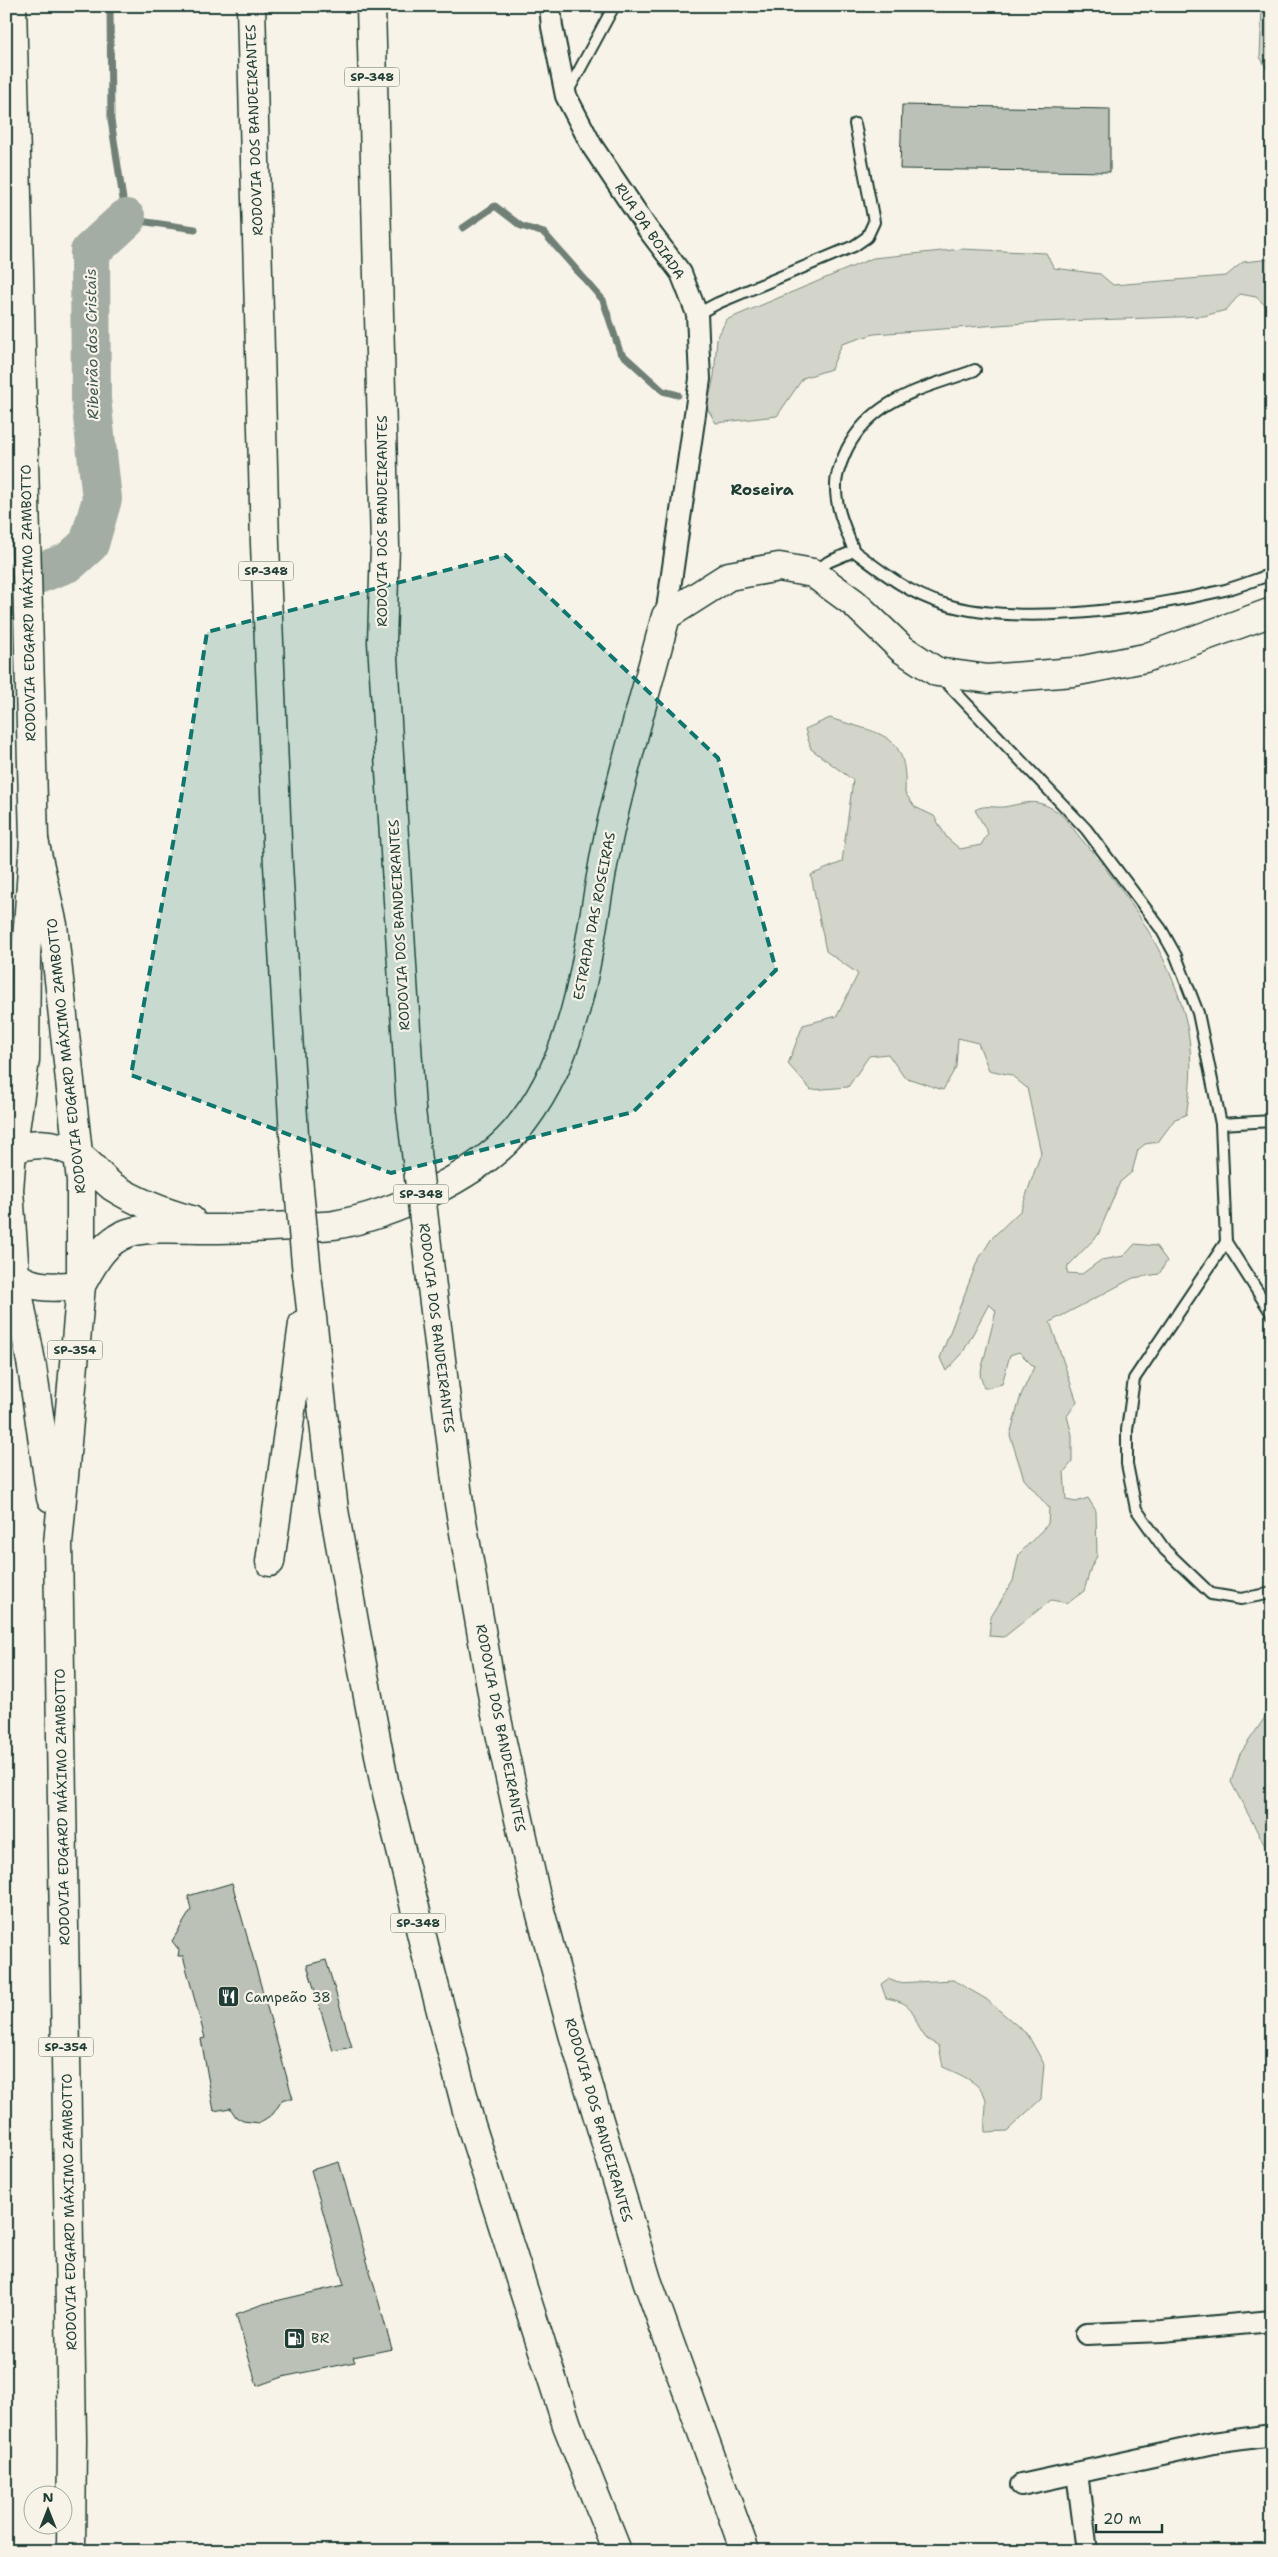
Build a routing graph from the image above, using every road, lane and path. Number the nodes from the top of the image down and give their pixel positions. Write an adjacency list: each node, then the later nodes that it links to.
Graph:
1 (12, 6): 16 (main road, RODOVIA EDGARD MÁXIMO ZAMBOTTO / SP-354)
2 (251, 6): 24 (main road, RODOVIA DOS BANDEIRANTES / SP-348, bridge)
3 (371, 6): 37 (main road, RODOVIA DOS BANDEIRANTES / SP-348, bridge)
4 (550, 6): 6 (street, RUA DA BOIADA)
5 (614, 6): 6 (lane)
6 (566, 96): 8 (street, RUA DA BOIADA)
7 (855, 124): 8 (lane)
8 (698, 314): 14 (street, RUA DA BOIADA)
9 (976, 370): 10 (lane)
10 (854, 551): 11 (lane); 12 (lane)
11 (813, 573): 14 (main road); 15 (main road)
12 (1272, 574)
13 (1272, 612): 15 (main road)
14 (666, 616): 21 (main road, ESTRADA DAS ROSEIRAS)
15 (936, 672): 18 (lane)
16 (34, 840): 19 (main road, RODOVIA EDGARD MÁXIMO ZAMBOTTO / SP-354); 20 (main road, RODOVIA EDGARD MÁXIMO ZAMBOTTO / SP-354)
17 (1272, 1121): 18 (lane)
18 (1221, 1124): 22 (lane)
19 (9, 1153): 20 (main road); 23 (main road, RODOVIA EDGARD MÁXIMO ZAMBOTTO / SP-354)
20 (79, 1156): 21 (main road, ESTRADA DAS ROSEIRAS); 25 (main road, RODOVIA EDGARD MÁXIMO ZAMBOTTO / SP-354)
21 (226, 1229): 25 (main road, ESTRADA DAS ROSEIRAS)
22 (1226, 1242): 26 (lane); 29 (lane)
23 (10, 1272): 25 (main road); 27 (main road, RODOVIA EDGARD MÁXIMO ZAMBOTTO / SP-354)
24 (307, 1280): 28 (main road); 36 (main road, RODOVIA DOS BANDEIRANTES / SP-348)
25 (81, 1285): 27 (main road, RODOVIA EDGARD MÁXIMO ZAMBOTTO / SP-354)
26 (1272, 1314)
27 (58, 1544): 35 (main road, RODOVIA EDGARD MÁXIMO ZAMBOTTO / SP-354)
28 (270, 1562)
29 (1272, 1593)
30 (1272, 2321): 31 (street)
31 (1086, 2334)
32 (1272, 2435): 33 (street)
33 (1077, 2473): 34 (street); 38 (street)
34 (1021, 2485)
35 (70, 2551)
36 (617, 2551)
37 (745, 2551)
38 (1087, 2551)

